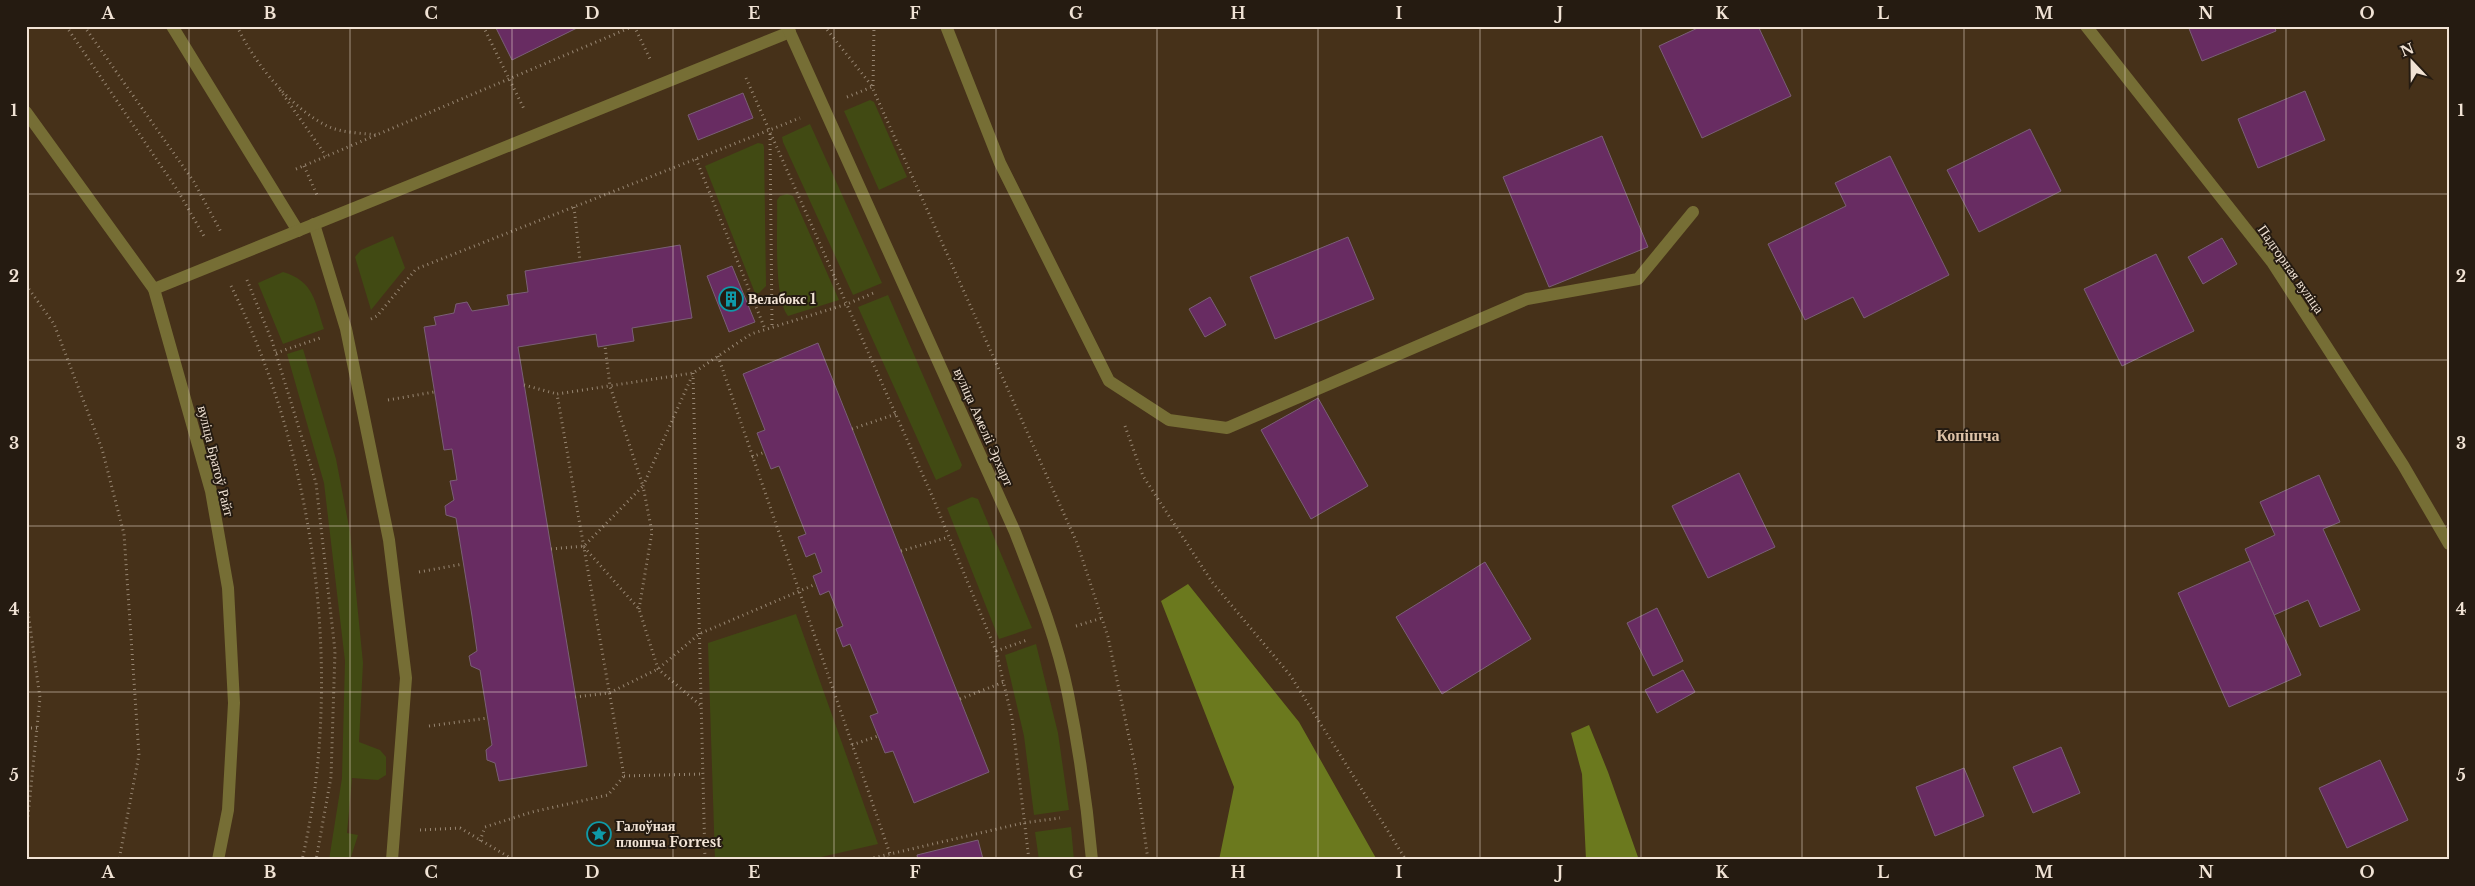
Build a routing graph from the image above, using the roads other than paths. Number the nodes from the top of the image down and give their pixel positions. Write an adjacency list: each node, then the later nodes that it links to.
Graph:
1 (172, 26): 8 (street)
2 (946, 26): 6 (street)
3 (2086, 26): 10 (street, Падгорная вуліца)
4 (789, 29): 7 (street); 13 (street, вуліца Амеліі Эрхарт)
5 (26, 112): 9 (street, вуліца Братоў Райт)
6 (1693, 212)
7 (314, 224): 8 (street); 12 (street)
8 (298, 231): 9 (street)
9 (154, 289): 11 (street, вуліца Братоў Райт)
10 (2449, 544)
11 (218, 860)
12 (392, 860)
13 (1092, 860)

